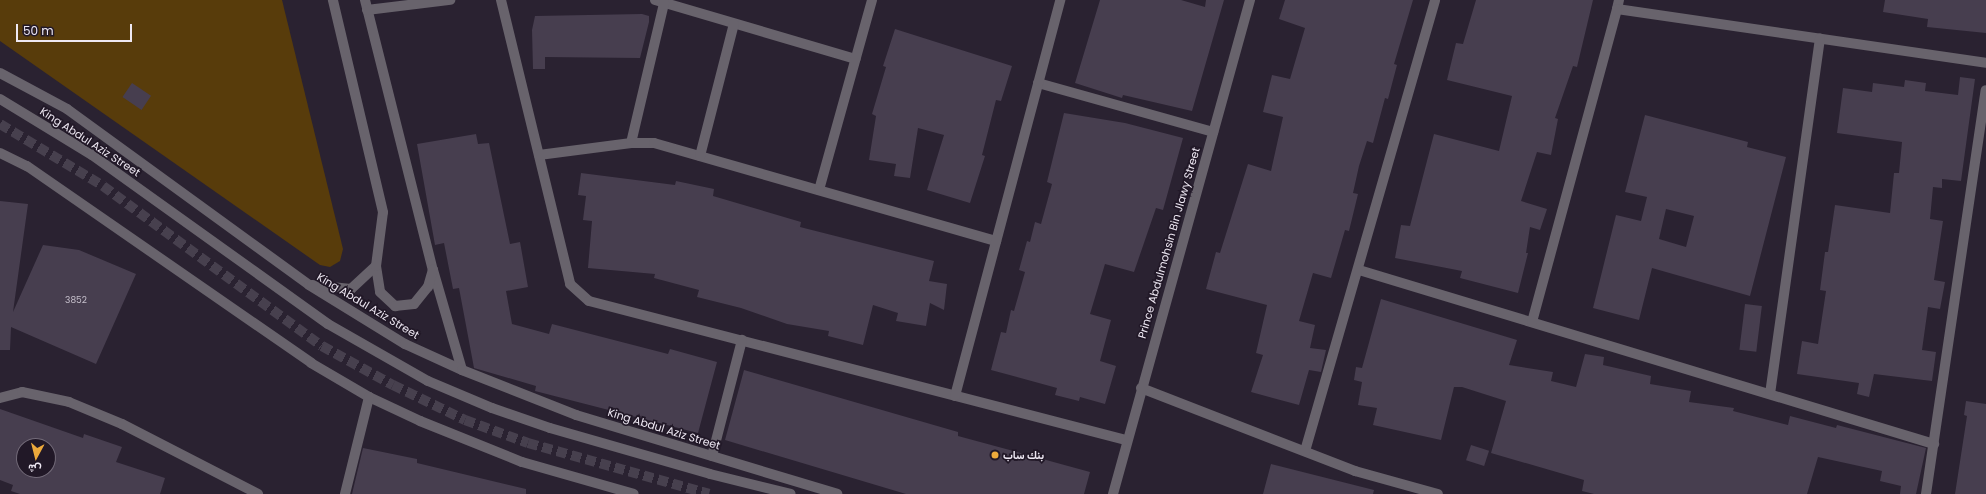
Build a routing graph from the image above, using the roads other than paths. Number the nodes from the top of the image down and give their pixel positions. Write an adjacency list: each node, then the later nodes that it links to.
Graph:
1 (333, 0): 33 (street)
2 (365, 0): 11 (street)
3 (450, 0): 11 (street)
4 (501, 0): 27 (street)
5 (872, 0): 14 (street)
6 (1060, 0): 19 (street)
7 (1250, 0): 23 (street, Prince Abdulmohsin Bin Jlawy Street)
8 (1435, 0): 35 (street)
9 (660, 1): 12 (street); 24 (street)
10 (1618, 4): 13 (street); 37 (street)
11 (367, 10): 34 (street)
12 (734, 24): 14 (street); 28 (street)
13 (1820, 39): 15 (street); 41 (street)
14 (855, 59): 31 (street)
15 (1986, 63)
16 (0, 66): 22 (street)
17 (0, 73): 22 (street, King Abdul Aziz Street)
18 (0, 78): 22 (street)
19 (1038, 83): 23 (street); 32 (street)
20 (1986, 90): 46 (street)
21 (0, 99): 52 (street, King Abdul Aziz Street)
22 (67, 109): 36 (street, King Abdul Aziz Street)
23 (1213, 132): 40 (street, Prince Abdulmohsin Bin Jlawy Street)
24 (631, 143): 27 (street); 28 (street)
25 (0, 149): 30 (street)
26 (0, 153): 30 (street)
27 (539, 155): 38 (street)
28 (700, 156): 31 (street)
29 (0, 161): 30 (street)
30 (27, 166): 43 (street)
31 (820, 190): 32 (street)
32 (996, 241): 42 (street)
33 (376, 266): 34 (street); 36 (street)
34 (433, 270): 39 (street)
35 (1359, 270): 37 (street); 47 (street)
36 (309, 285): 39 (street, King Abdul Aziz Street)
37 (1532, 322): 41 (street)
38 (742, 340): 42 (street); 48 (street)
39 (462, 370): 48 (street, King Abdul Aziz Street)
40 (1140, 388): 45 (street, Prince Abdulmohsin Bin Jlawy Street); 47 (street)
41 (1770, 394): 46 (street)
42 (955, 396): 45 (street)
43 (369, 397): 50 (street); 51 (street)
44 (0, 398): 49 (street)
45 (1126, 440): 54 (street, Prince Abdulmohsin Bin Jlawy Street)
46 (1934, 444): 56 (street)
47 (1305, 452): 55 (street)
48 (712, 456): 53 (street, King Abdul Aziz Street)
49 (258, 494)
50 (345, 494)
51 (634, 494)
52 (791, 494)
53 (838, 494)
54 (1113, 494)
55 (1438, 494)
56 (1926, 494)

